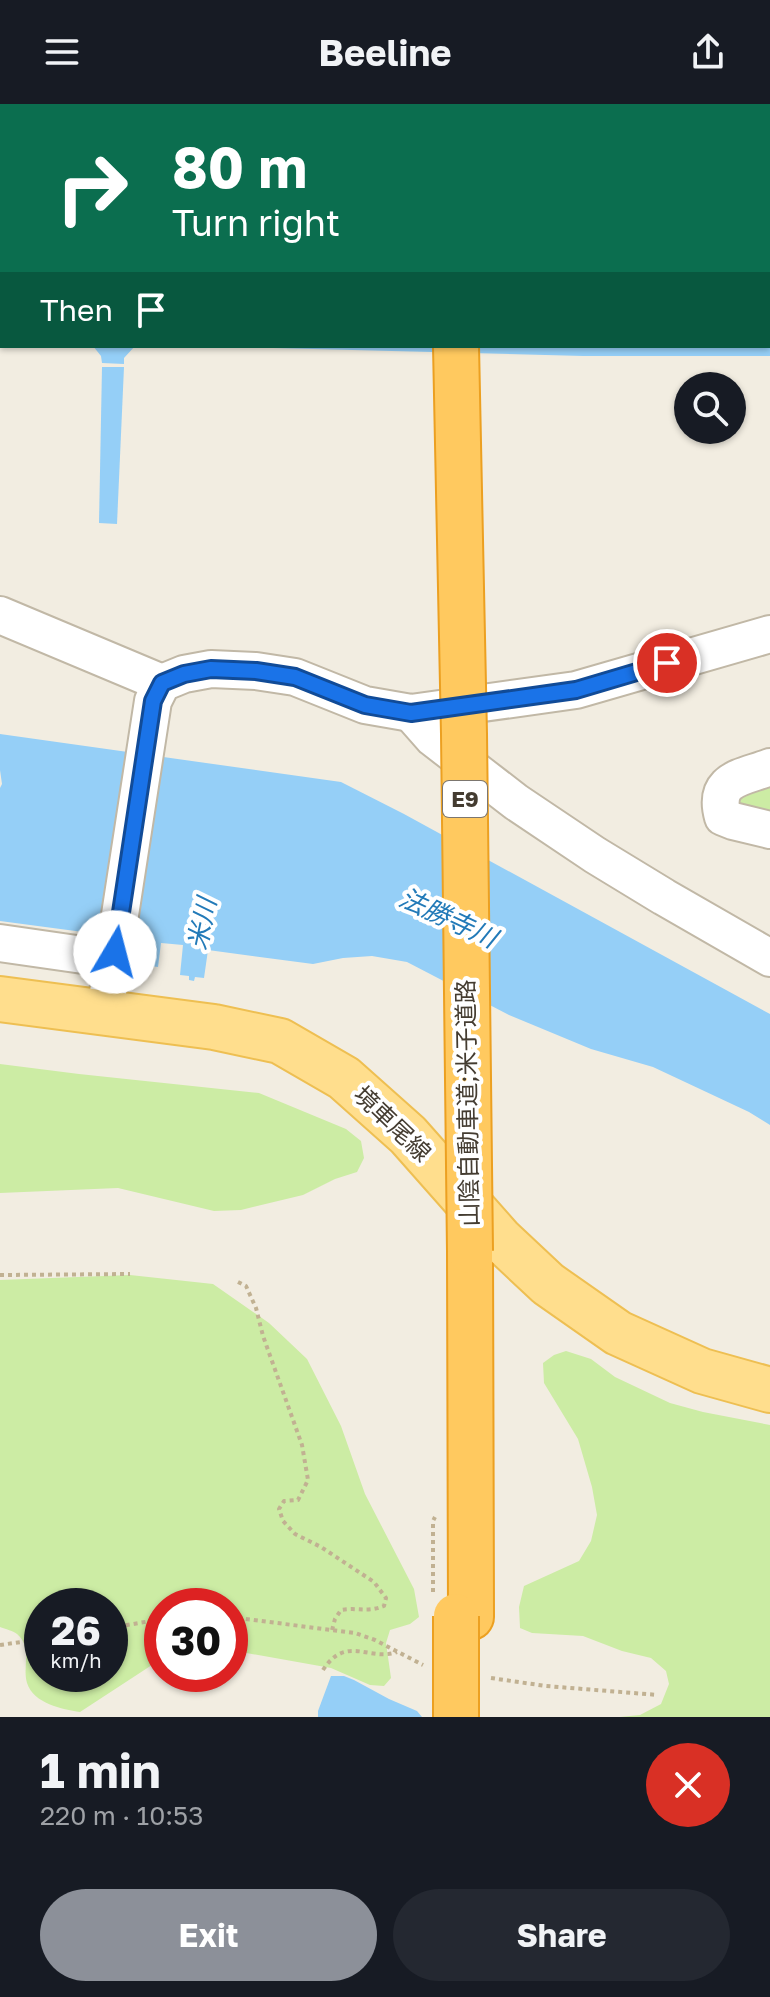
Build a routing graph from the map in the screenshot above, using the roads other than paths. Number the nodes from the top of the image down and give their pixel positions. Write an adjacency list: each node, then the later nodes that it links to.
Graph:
1 (442, 348): 14 (highway, 山陰自動車道;米子道路 / E9)
2 (456, 348): 13 (highway, 山陰自動車道;米子道路 / E9, bridge)
3 (0, 615): 5 (street)
4 (770, 634): 6 (street)
5 (157, 692): 6 (street); 11 (street)
6 (411, 713): 10 (street)
7 (770, 767): 8 (street)
8 (770, 830)
9 (0, 943): 11 (street)
10 (770, 958)
11 (102, 984): 12 (main road, 境車尾線); 13 (main road, 境車尾線)
12 (0, 999)
13 (469, 1204): 14 (highway, 山陰自動車道;米子道路 / E9, bridge); 15 (main road, 境車尾線)
14 (462, 1251): 16 (highway, 山陰自動車道;米子道路 / E9)
15 (770, 1390)
16 (464, 1616): 17 (highway, 山陰自動車道;米子道路 / E9, bridge); 18 (highway, 山陰自動車道;米子道路 / E9)
17 (456, 1717)
18 (471, 1717)

